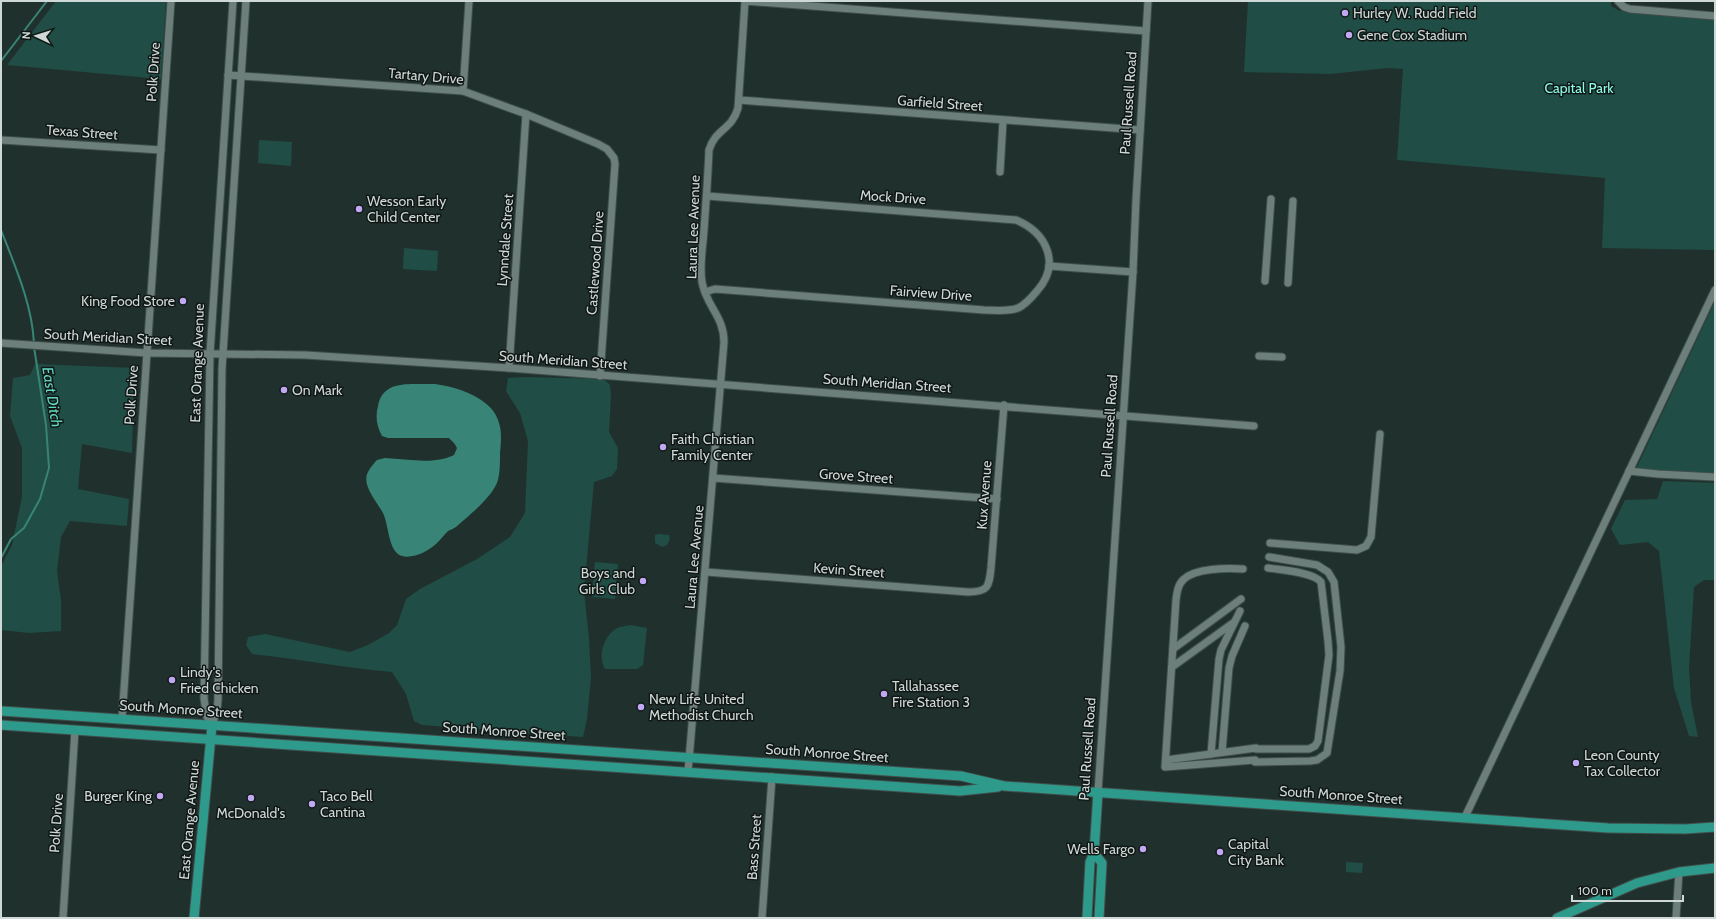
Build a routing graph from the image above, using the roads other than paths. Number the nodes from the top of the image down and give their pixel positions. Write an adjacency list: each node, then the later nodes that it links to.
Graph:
1 (171, 1): 18 (street, Polk Drive)
2 (233, 1): 10 (street, East Orange Avenue)
3 (246, 1): 11 (street, East Orange Avenue)
4 (469, 1): 12 (street)
5 (745, 1): 9 (street); 13 (street, Laura Lee Avenue)
6 (1148, 1): 9 (street, Paul Russell Road)
7 (1620, 3): 8 (street)
8 (1715, 16)
9 (1146, 31): 16 (street, Paul Russell Road)
10 (228, 75): 11 (street, Tartary Drive); 32 (street, East Orange Avenue)
11 (241, 76): 12 (street, Tartary Drive); 33 (street, East Orange Avenue)
12 (463, 91): 14 (street, Tartary Drive)
13 (739, 100): 15 (street, Garfield Street); 21 (street, Laura Lee Avenue)
14 (526, 114): 19 (street, Tartary Drive); 36 (street, Lynndale Street)
15 (1003, 121): 16 (street, Garfield Street); 20 (street)
16 (1140, 130): 25 (street, Paul Russell Road)
17 (1, 140): 18 (street, Texas Street)
18 (161, 150): 31 (street, Polk Drive)
19 (610, 153): 37 (street, Castlewood Drive)
20 (1000, 172)
21 (706, 196): 24 (street, Mock Drive); 29 (street, Laura Lee Avenue)
22 (1271, 199): 26 (street)
23 (1293, 200): 27 (street)
24 (1050, 266): 25 (street); 29 (street, Fairview Drive)
25 (1133, 272): 40 (street, Paul Russell Road)
26 (1265, 281)
27 (1288, 283)
28 (1715, 290): 43 (street)
29 (705, 292): 38 (street, Laura Lee Avenue)
30 (1, 343): 31 (street, South Meridian Street)
31 (147, 353): 32 (street, South Meridian Street); 61 (street, Polk Drive)
32 (210, 354): 33 (street, South Meridian Street); 63 (street, East Orange Avenue)
33 (223, 354): 36 (street, South Meridian Street); 63 (street, East Orange Avenue)
34 (1259, 356): 35 (street)
35 (1282, 357)
36 (510, 368): 37 (street, South Meridian Street)
37 (600, 376): 38 (street, South Meridian Street)
38 (721, 384): 39 (street, South Meridian Street); 45 (street, Laura Lee Avenue)
39 (1004, 405): 40 (street, South Meridian Street); 46 (street, Kux Avenue)
40 (1123, 415): 41 (street, South Meridian Street); 78 (street, Paul Russell Road)
41 (1254, 426)
42 (1380, 434): 47 (street)
43 (1629, 470): 44 (street); 79 (street)
44 (1715, 477)
45 (713, 478): 46 (street, Grove Street); 51 (street, Laura Lee Avenue)
46 (997, 499): 52 (street, Kux Avenue)
47 (1270, 543)
48 (1269, 557): 70 (street)
49 (1268, 568): 67 (street)
50 (1243, 569): 57 (street)
51 (706, 572): 52 (street, Kevin Street); 69 (street, Laura Lee Avenue)
52 (988, 586)
53 (1241, 599): 57 (street)
54 (1240, 611): 55 (street)
55 (1234, 623): 58 (street); 68 (street)
56 (1244, 626): 67 (street)
57 (1173, 649): 58 (street)
58 (1172, 667): 70 (street)
59 (1, 711): 60 (main road, South Monroe Street)
60 (74, 716): 61 (main road, South Monroe Street); 64 (main road)
61 (122, 719): 63 (main road, South Monroe Street)
62 (1, 725): 64 (main road, South Monroe Street)
63 (212, 725): 66 (main road, East Orange Avenue); 69 (main road, South Monroe Street)
64 (61, 730): 65 (main road, South Monroe Street)
65 (75, 730): 66 (main road, South Monroe Street); 84 (street, Polk Drive)
66 (210, 740): 72 (main road, South Monroe Street); 85 (main road, East Orange Avenue)
67 (1222, 752): 68 (street)
68 (1211, 754): 70 (street)
69 (690, 758): 71 (main road, South Monroe Street); 72 (street, Laura Lee Avenue)
70 (1166, 760)
71 (838, 768): 73 (main road, South Monroe Street); 75 (main road)
72 (688, 772): 74 (main road, South Monroe Street)
73 (938, 774): 76 (main road, South Monroe Street); 77 (main road)
74 (772, 777): 75 (main road, South Monroe Street); 86 (street, Bass Street)
75 (837, 782): 77 (main road, South Monroe Street)
76 (1004, 786): 77 (main road, South Monroe Street); 78 (main road, South Monroe Street)
77 (922, 788)
78 (1098, 792): 79 (main road, South Monroe Street); 81 (main road, Paul Russell Road)
79 (1465, 817): 80 (main road, South Monroe Street)
80 (1715, 827)
81 (1094, 853): 87 (main road, Paul Russell Road); 88 (main road, Paul Russell Road)
82 (1715, 868): 83 (main road)
83 (1679, 872): 89 (main road); 90 (street)
84 (63, 918)
85 (194, 918)
86 (762, 918)
87 (1087, 918)
88 (1099, 918)
89 (1557, 918)
90 (1676, 918)

